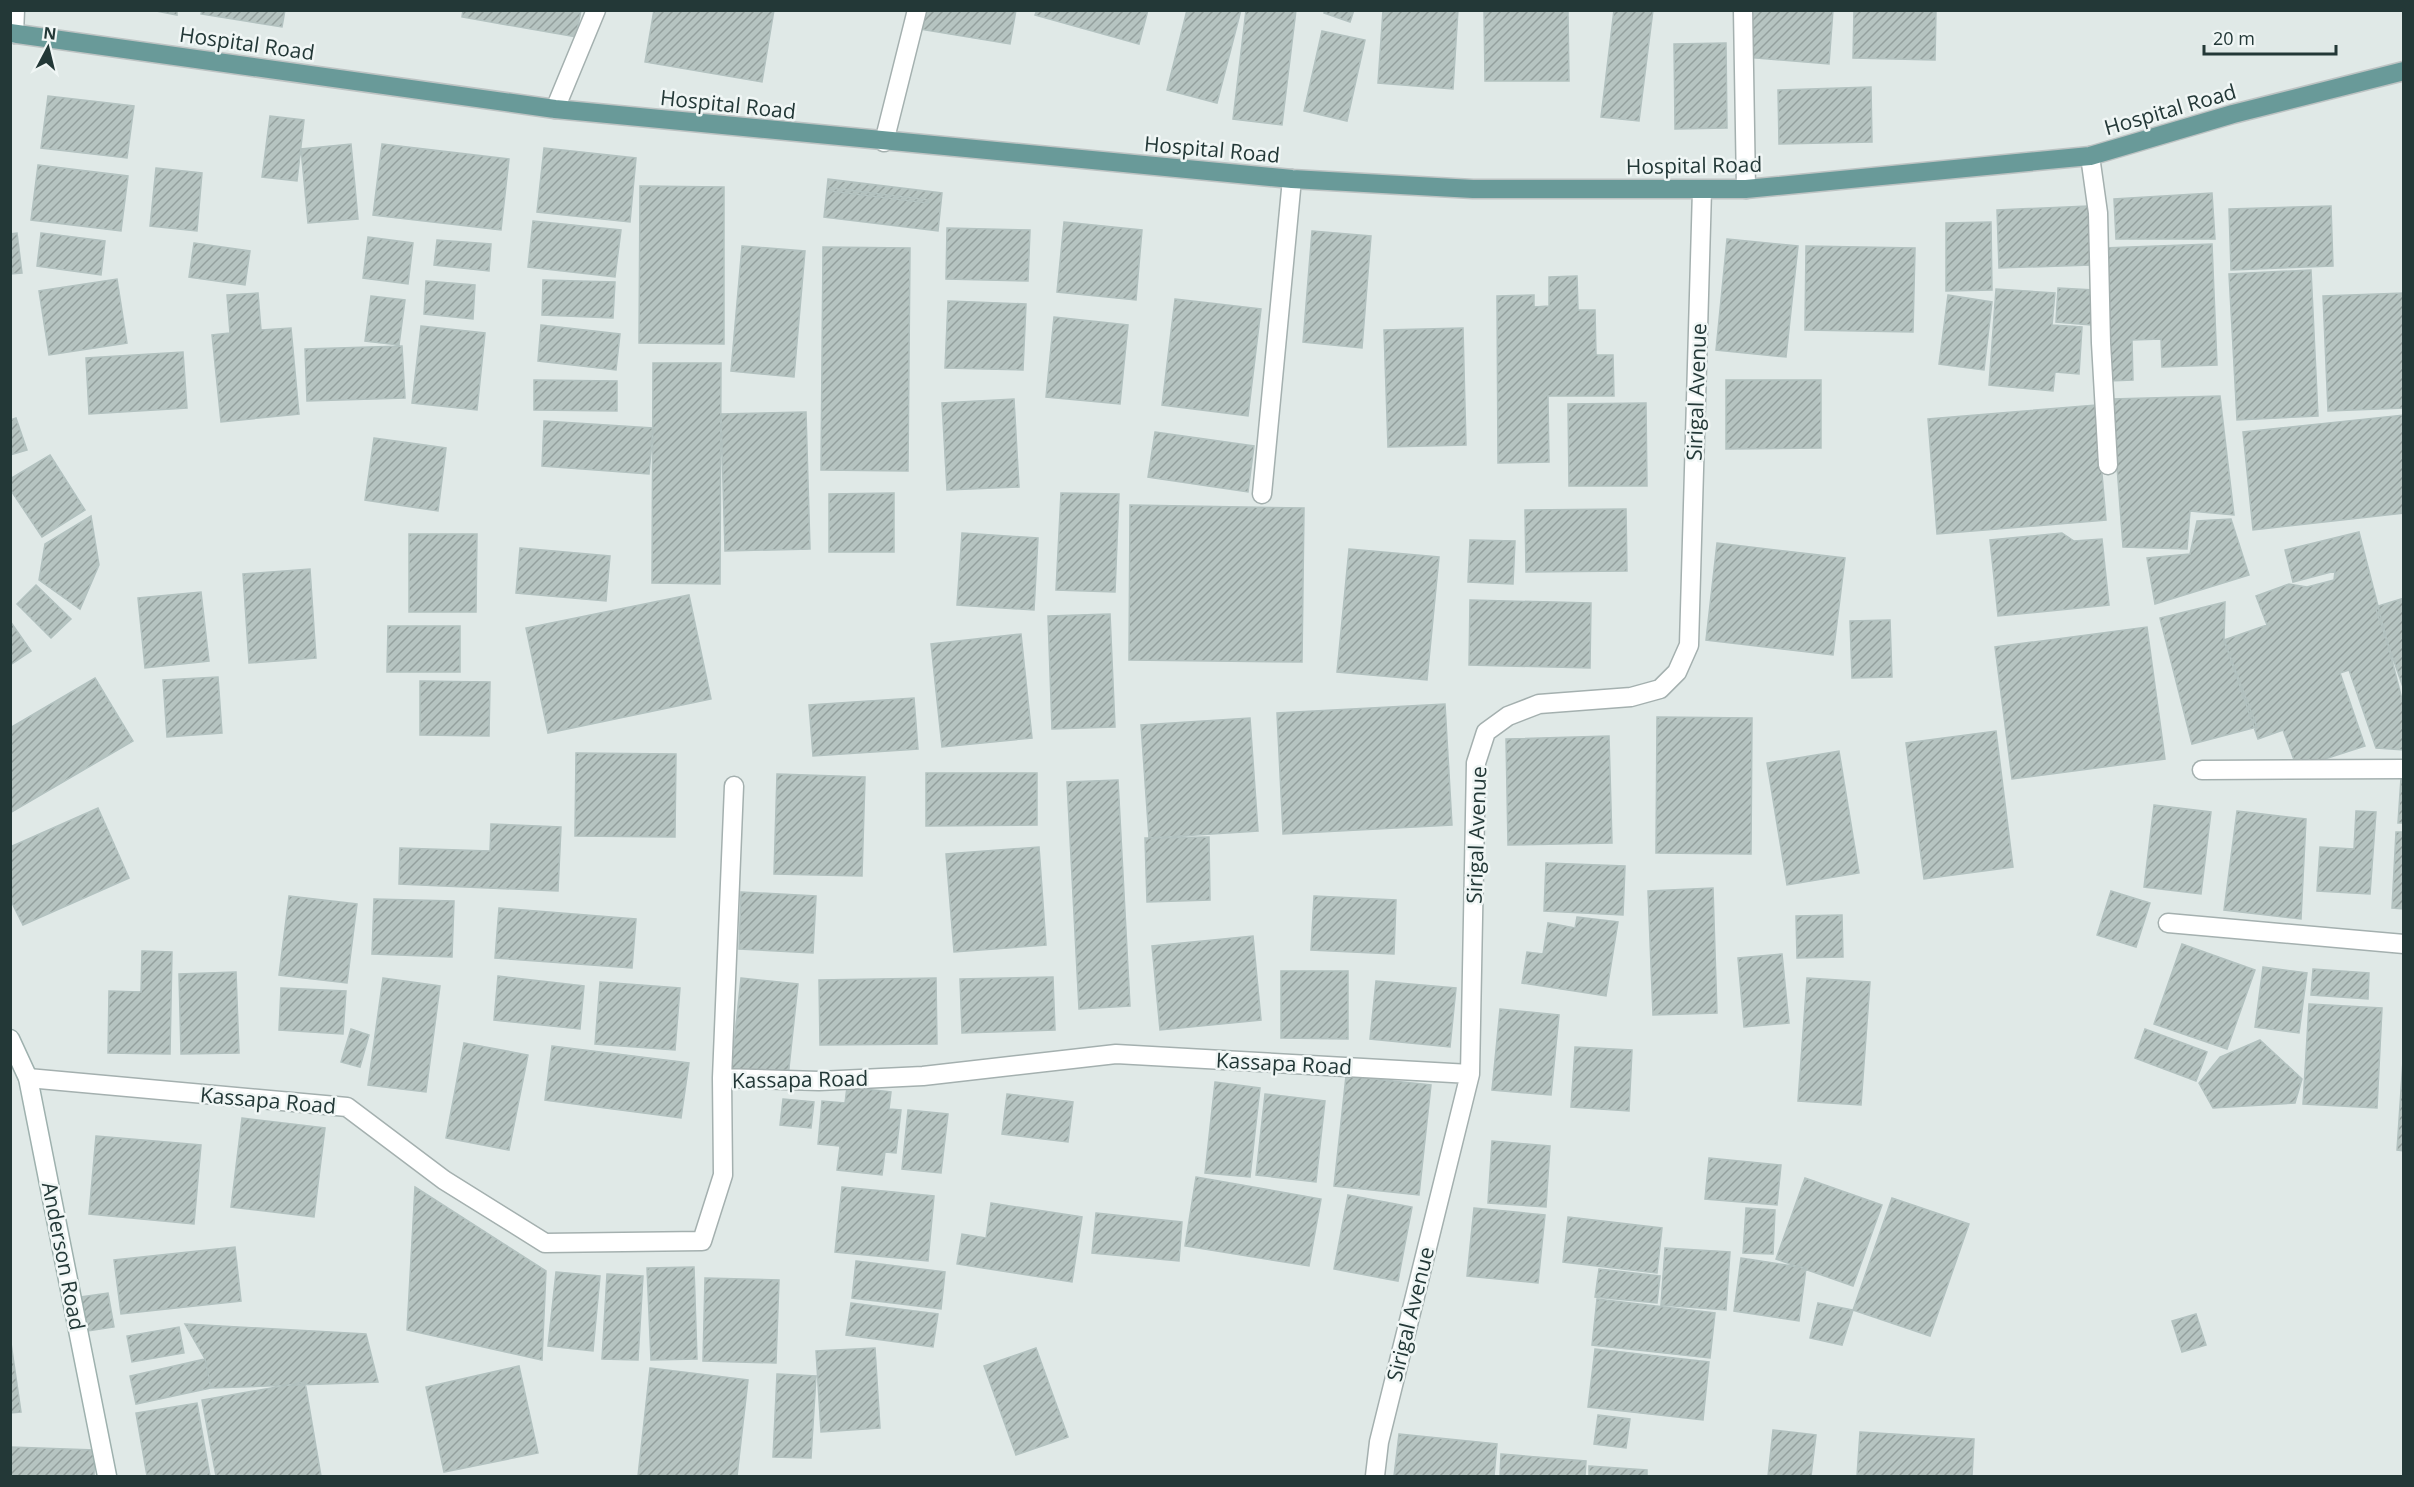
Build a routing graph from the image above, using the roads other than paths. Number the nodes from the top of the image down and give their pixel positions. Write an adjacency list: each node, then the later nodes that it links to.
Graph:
1 (15, 10): 5 (street)
2 (596, 10): 7 (street)
3 (917, 10): 8 (street)
4 (1743, 10): 11 (street)
5 (12, 33): 7 (main road, Hospital Road)
6 (2403, 71): 9 (main road, Hospital Road)
7 (555, 109): 8 (main road, Hospital Road)
8 (885, 142): 10 (main road, Hospital Road)
9 (2090, 156): 11 (main road, Hospital Road); 13 (street)
10 (1292, 179): 12 (main road, Hospital Road); 14 (street)
11 (1746, 189): 12 (main road, Hospital Road)
12 (1702, 190): 21 (street, Sirigal Avenue)
13 (2108, 465)
14 (1262, 494)
15 (2403, 769): 16 (street)
16 (2202, 770)
17 (734, 786): 23 (street)
18 (2168, 923): 19 (street)
19 (2403, 944)
20 (10, 1040): 22 (street, Anderson Road)
21 (1470, 1074): 23 (street, Kassapa Road); 25 (street, Sirigal Avenue)
22 (28, 1078): 23 (street, Kassapa Road); 24 (street, Anderson Road)
23 (722, 1078)
24 (107, 1476)
25 (1375, 1476)

